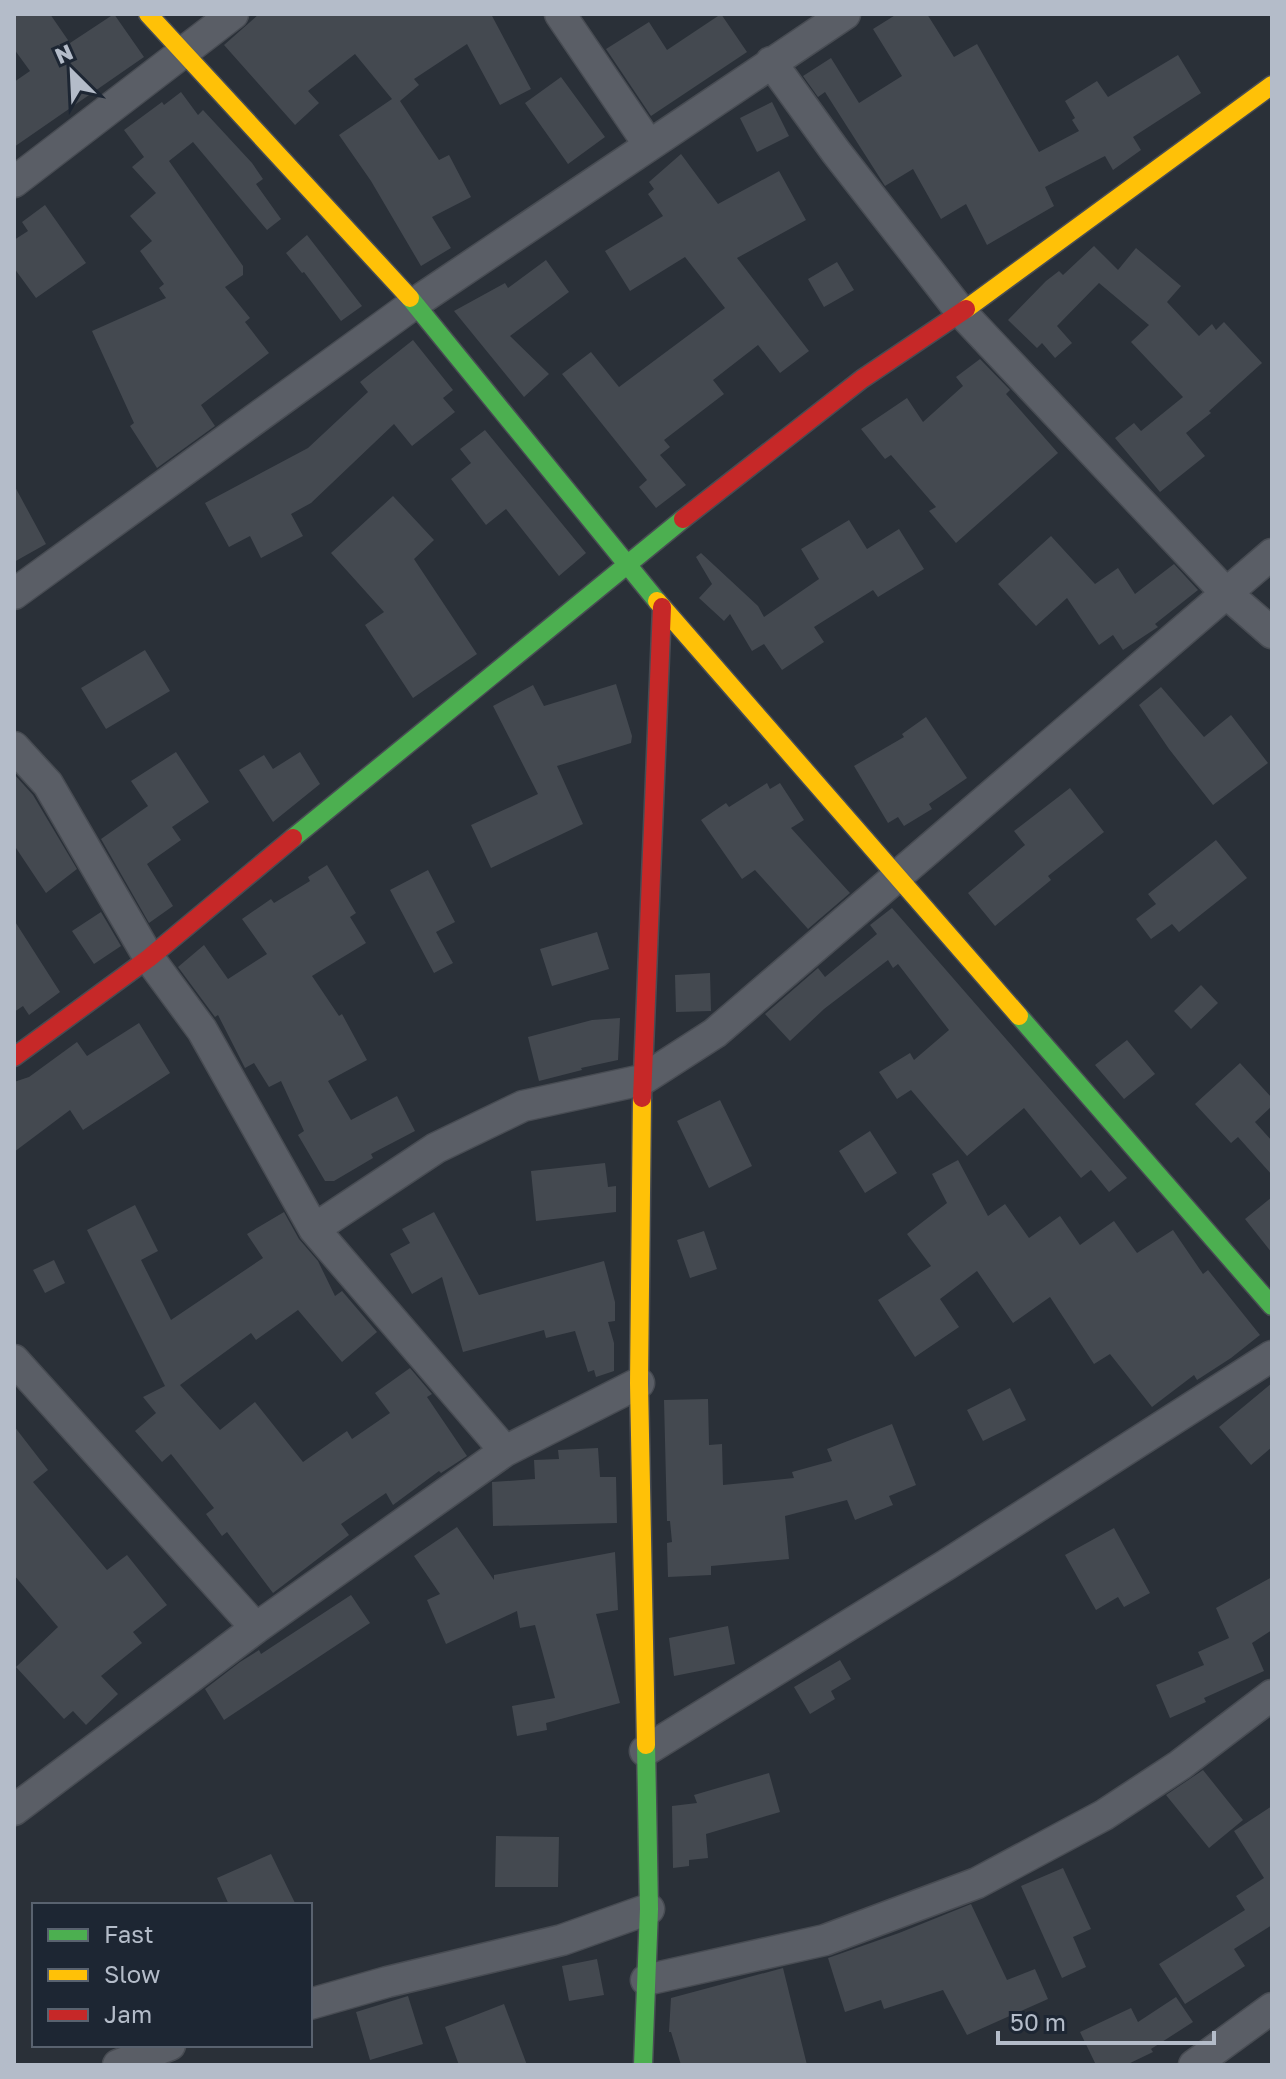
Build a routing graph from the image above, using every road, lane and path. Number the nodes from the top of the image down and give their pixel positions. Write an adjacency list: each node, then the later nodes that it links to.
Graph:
1 (148, 14): 5 (street)
2 (233, 14): 5 (street)
3 (560, 14): 8 (street)
4 (845, 14): 6 (street)
5 (183, 54): 9 (street); 10 (street)
6 (771, 62): 8 (street); 11 (street)
7 (1272, 85): 11 (street)
8 (649, 145): 10 (street)
9 (14, 182)
10 (415, 303): 13 (street); 15 (street)
11 (961, 312): 13 (street); 14 (street)
12 (1272, 554): 14 (street)
13 (626, 563): 16 (street); 20 (street)
14 (1225, 592): 17 (street); 19 (street)
15 (14, 594)
16 (662, 607): 19 (street); 22 (street)
17 (1272, 633)
18 (14, 747): 20 (street)
19 (898, 875): 22 (street); 24 (street)
20 (149, 958): 21 (street); 23 (street)
21 (14, 1057)
22 (642, 1080): 23 (street); 27 (street)
23 (314, 1229): 28 (street)
24 (1272, 1306)
25 (1272, 1356): 31 (street)
26 (14, 1360): 29 (street)
27 (639, 1383): 28 (street); 31 (street)
28 (505, 1451): 29 (street)
29 (256, 1628): 32 (street)
30 (1272, 1695): 34 (street)
31 (645, 1751): 33 (street)
32 (14, 1810)
33 (649, 1909): 34 (street); 35 (street)
34 (646, 1980): 39 (street)
35 (312, 2003)
36 (1272, 2008): 40 (street)
37 (165, 2047): 38 (street)
38 (118, 2065)
39 (643, 2065)
40 (1194, 2065)

